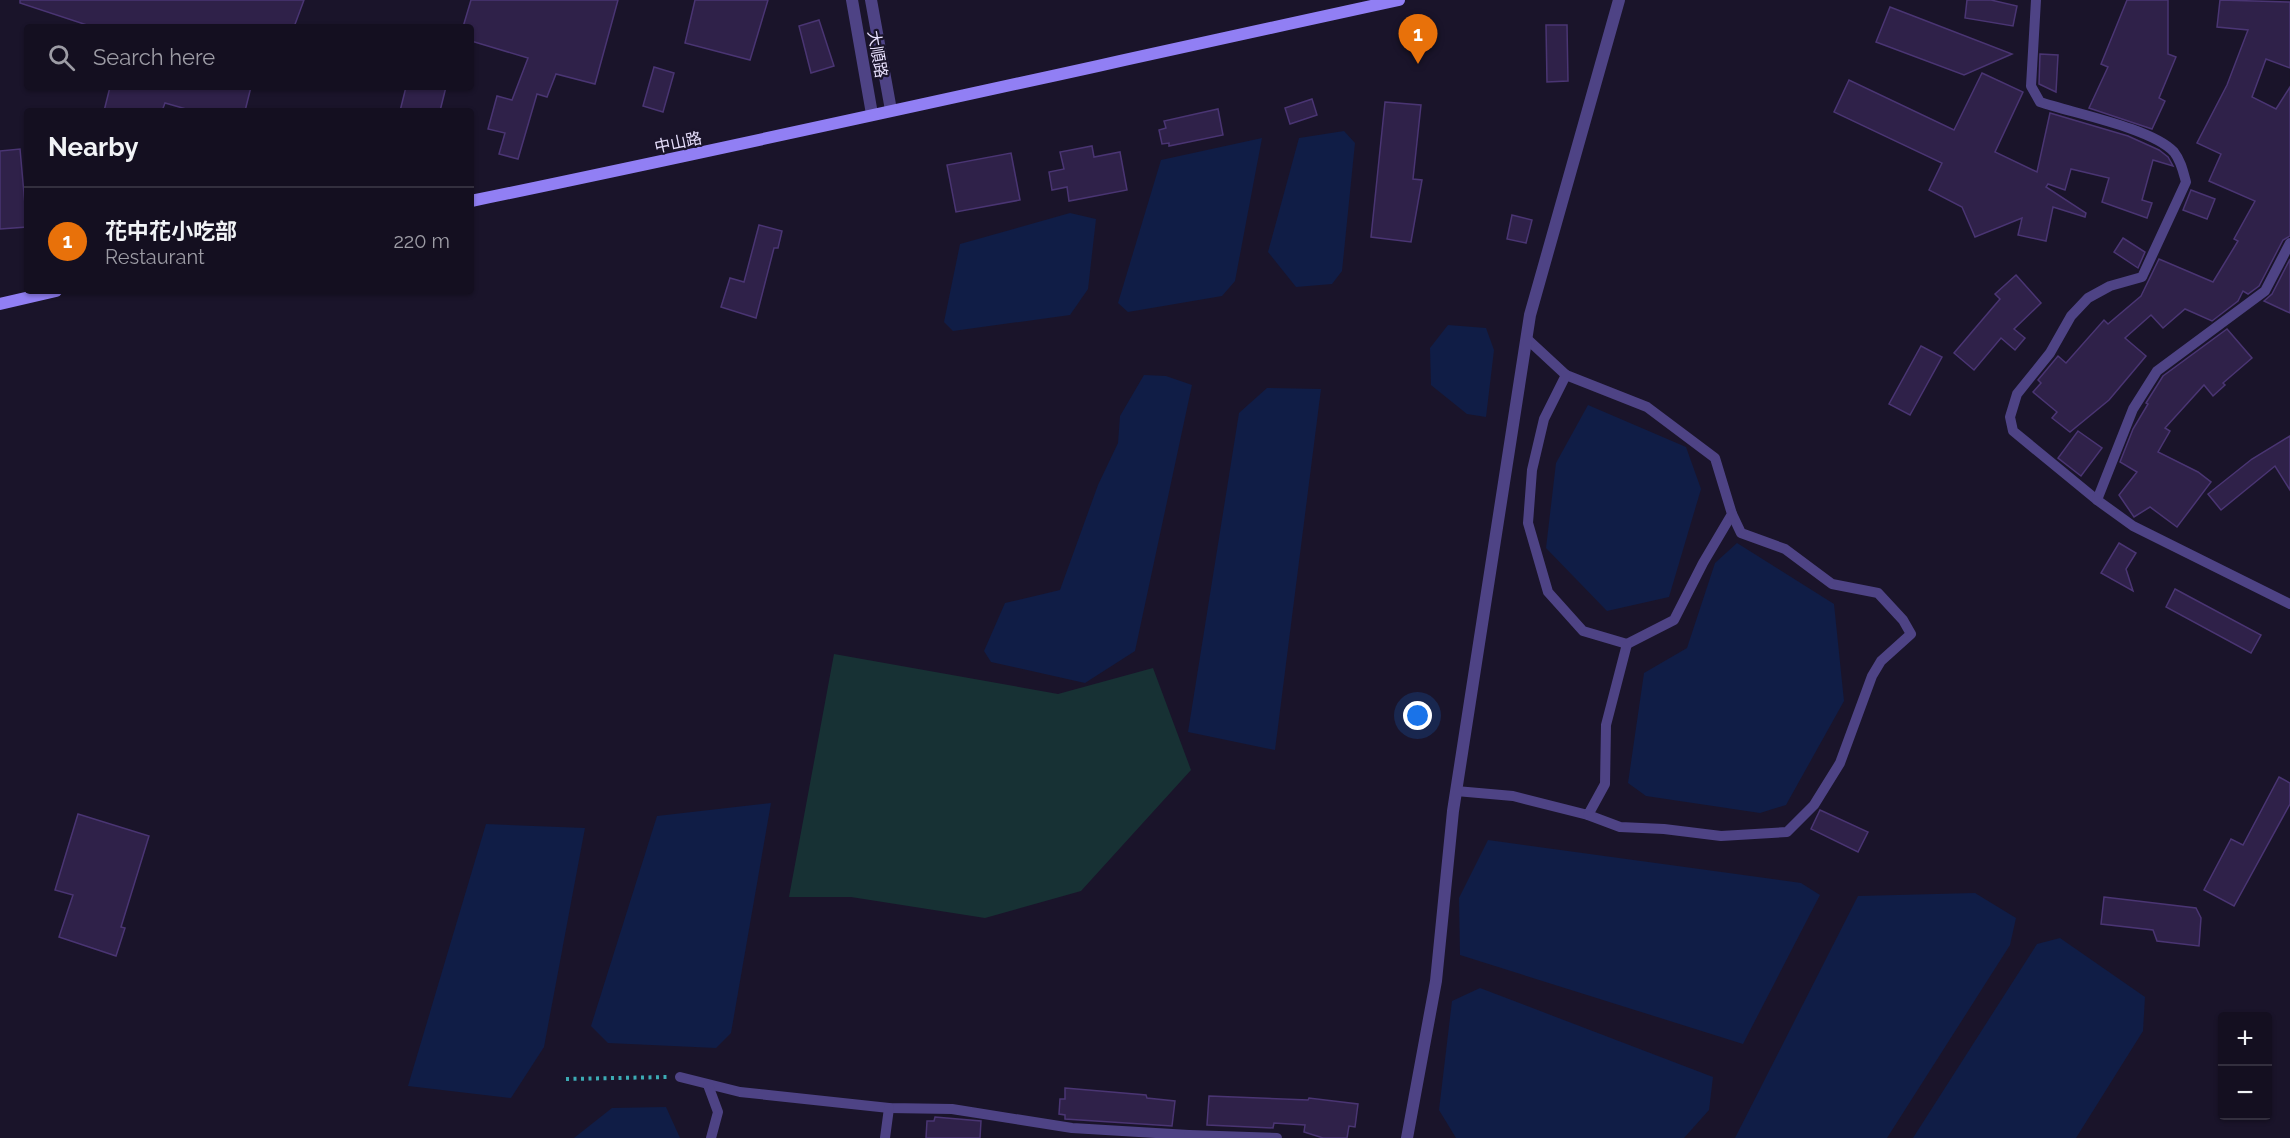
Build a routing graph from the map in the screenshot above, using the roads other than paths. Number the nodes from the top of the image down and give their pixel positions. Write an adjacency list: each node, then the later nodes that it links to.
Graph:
1 (852, 0): 7 (street, 大順路)
2 (871, 0): 6 (street, 大順路)
3 (1399, 0): 6 (main road, 中山路)
4 (1619, 0): 12 (street)
5 (2036, 0): 14 (lane)
6 (891, 110): 7 (main road, 中山路)
7 (872, 114): 8 (main road, 中山路)
8 (474, 200)
9 (2290, 243): 14 (lane)
10 (43, 294): 11 (main road)
11 (0, 304)
12 (1526, 338): 13 (lane); 18 (street)
13 (1566, 375): 15 (lane); 17 (lane)
14 (2097, 500): 16 (lane)
15 (1732, 514): 17 (lane); 19 (lane)
16 (2290, 604)
17 (1627, 644): 19 (lane)
18 (1456, 791): 19 (lane); 27 (street)
19 (1588, 815)
20 (680, 1077): 21 (lane)
21 (708, 1085): 22 (lane); 24 (lane)
22 (889, 1108): 23 (lane); 25 (lane)
23 (1189, 1137): 26 (lane)
24 (711, 1138)
25 (885, 1138)
26 (1277, 1138)
27 (1407, 1138)

